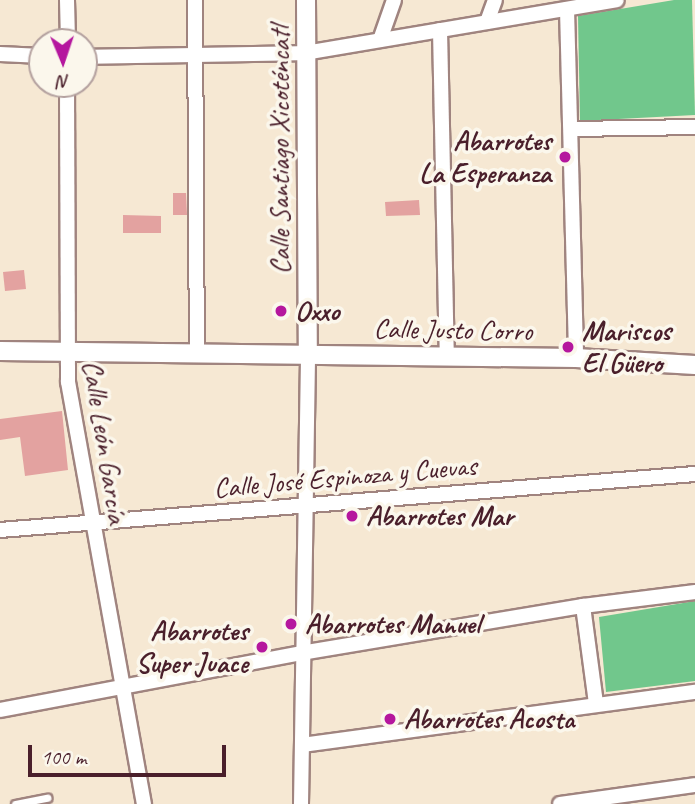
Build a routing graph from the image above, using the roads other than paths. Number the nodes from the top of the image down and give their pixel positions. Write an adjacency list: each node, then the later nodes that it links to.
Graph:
1 (67, 0): 10 (street)
2 (195, 0): 13 (street)
3 (306, 0): 14 (street, Calle Santiago Xicoténcatl)
4 (394, 0): 12 (street)
5 (495, 0): 9 (street)
6 (617, 0): 7 (street)
7 (598, 2): 8 (street)
8 (567, 9): 9 (street); 20 (street)
9 (487, 22): 11 (street)
10 (68, 28)
11 (440, 30): 12 (street); 25 (street)
12 (380, 40): 14 (street)
13 (195, 53): 14 (street); 17 (street); 22 (street)
14 (305, 53): 23 (street, Calle Santiago Xicoténcatl)
15 (0, 54): 16 (street)
16 (28, 55)
17 (98, 56)
18 (68, 98): 24 (street, Calle León García)
19 (695, 127): 20 (street)
20 (571, 129): 26 (street)
21 (0, 351): 24 (street, Calle Justo Corro)
22 (197, 352): 23 (street, Calle Justo Corro); 24 (street, Calle Justo Corro)
23 (308, 354): 25 (street, Calle Justo Corro); 29 (street, Calle Santiago Xicoténcatl)
24 (66, 355): 30 (street, Calle León García)
25 (447, 356): 26 (street, Calle Justo Corro)
26 (576, 358): 27 (street, Calle Justo Corro)
27 (695, 365)
28 (695, 474): 29 (street, Calle José Espinoza y Cuevas)
29 (307, 504): 30 (street, Calle José Espinoza y Cuevas); 34 (street, Calle Santiago Xicoténcatl)
30 (93, 523): 31 (street, Calle José Espinoza y Cuevas); 35 (street, Calle León García)
31 (0, 530)
32 (695, 592): 33 (street)
33 (583, 606): 34 (street); 37 (street)
34 (302, 653): 35 (street); 39 (street, Calle Santiago Xicoténcatl)
35 (121, 686): 38 (street); 43 (street, Calle León García)
36 (695, 692): 37 (street)
37 (596, 703): 39 (street)
38 (0, 710)
39 (302, 745): 44 (street, Calle Santiago Xicoténcatl)
40 (695, 785): 45 (street)
41 (47, 799): 42 (lane)
42 (15, 804)
43 (144, 804)
44 (301, 804)
45 (560, 804)

